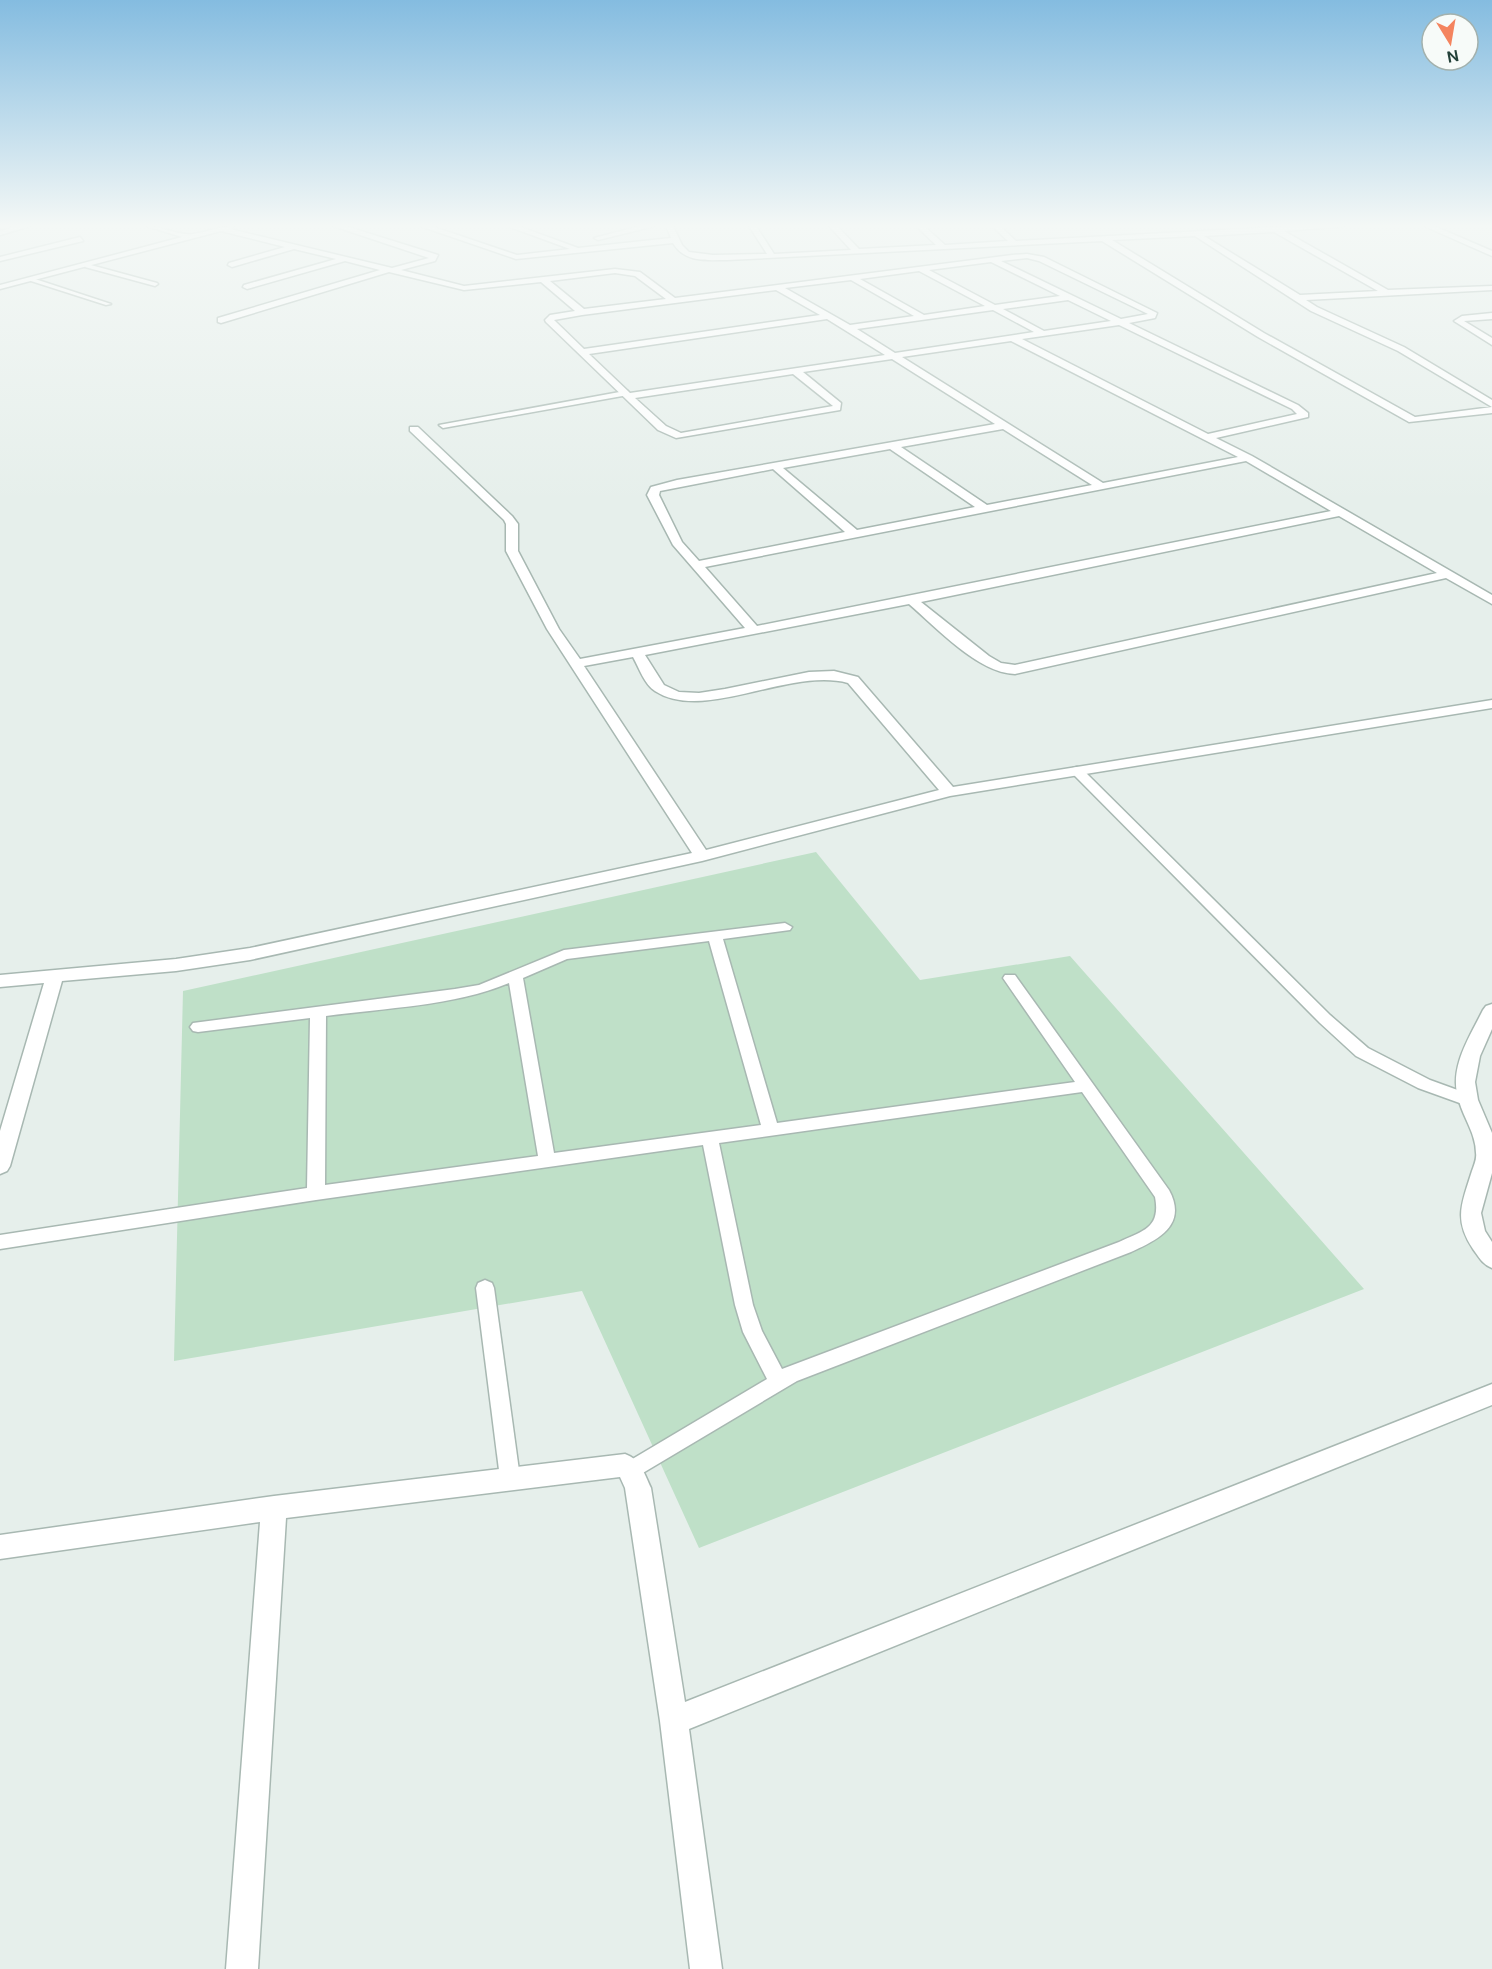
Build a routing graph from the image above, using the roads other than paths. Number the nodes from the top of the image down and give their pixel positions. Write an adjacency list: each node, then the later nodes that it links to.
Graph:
1 (229, 318): 12 (street)
2 (552, 318): 18 (street)
3 (820, 318): 18 (street)
4 (828, 318): 14 (street)
5 (923, 318): 14 (street)
6 (1013, 318): 15 (street)
7 (1112, 318): 13 (street)
8 (1142, 318): 13 (street)
9 (1233, 318): 24 (street)
10 (1333, 318): 22 (street)
11 (1473, 318): 17 (street)
12 (222, 320)
13 (1120, 322): 15 (street); 29 (street)
14 (849, 328): 19 (street)
15 (1044, 334): 16 (street)
16 (1014, 339): 19 (street); 29 (street)
17 (1492, 342)
18 (581, 352): 21 (street)
19 (892, 357): 20 (street); 26 (street)
20 (795, 371): 21 (street); 21 (street)
21 (626, 394): 25 (lane)
22 (1492, 404)
23 (1492, 411): 24 (street)
24 (1413, 420): 28 (street)
25 (443, 425)
26 (1002, 426): 30 (street); 33 (street)
27 (414, 429): 43 (street)
28 (1433, 431)
29 (1206, 437): 31 (street)
30 (894, 447): 32 (street); 34 (street)
31 (1248, 458): 33 (street); 35 (street)
32 (775, 466): 36 (street); 37 (street)
33 (1101, 486): 34 (street)
34 (985, 509): 36 (street)
35 (1341, 512): 38 (street); 39 (street)
36 (854, 534): 37 (street)
37 (695, 565): 41 (street)
38 (1448, 574): 39 (street); 40 (street)
39 (911, 600): 41 (street)
40 (1492, 600)
41 (755, 631): 42 (street)
42 (637, 653): 43 (street); 46 (street)
43 (576, 664): 47 (street)
44 (1492, 704): 45 (street)
45 (1077, 771): 46 (street); 58 (lane)
46 (949, 792): 47 (street)
47 (702, 856): 51 (street)
48 (785, 927): 49 (lane)
49 (714, 935): 50 (lane); 59 (lane)
50 (515, 975): 55 (lane); 61 (lane)
51 (55, 976): 53 (street); 62 (street)
52 (1010, 978): 57 (lane)
53 (0, 981)
54 (1492, 1010): 58 (street)
55 (318, 1012): 56 (lane); 63 (lane)
56 (198, 1027)
57 (1086, 1086): 59 (lane); 67 (lane)
58 (1468, 1100): 65 (street)
59 (771, 1130): 60 (lane)
60 (710, 1138): 61 (lane); 67 (lane)
61 (547, 1160): 63 (lane)
62 (0, 1166)
63 (316, 1193): 64 (lane)
64 (0, 1242)
65 (1492, 1259)
66 (485, 1288): 70 (lane)
67 (779, 1382): 69 (lane)
68 (1492, 1394): 73 (street)
69 (631, 1470): 70 (street); 73 (street)
70 (510, 1478): 71 (street)
71 (274, 1508): 72 (street); 74 (street)
72 (0, 1547)
73 (674, 1721): 75 (street)
74 (243, 1969)
75 (706, 1969)

